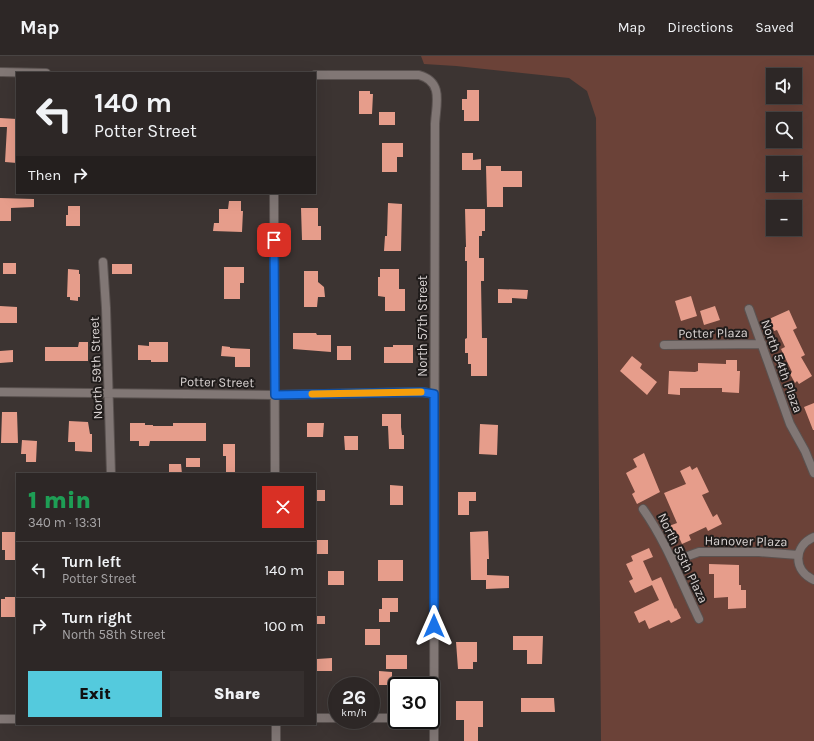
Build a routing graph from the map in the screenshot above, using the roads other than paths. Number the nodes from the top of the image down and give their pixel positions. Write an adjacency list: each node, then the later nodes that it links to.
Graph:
1 (0, 72): 2 (street)
2 (16, 72)
3 (316, 75): 11 (street, North 57th Street)
4 (274, 194): 12 (street)
5 (103, 262): 10 (street, North 59th Street)
6 (749, 309): 7 (street, North 54th Plaza)
7 (762, 344): 8 (street, Potter Plaza); 15 (street, North 54th Plaza)
8 (664, 345)
9 (0, 392): 10 (street, Potter Street)
10 (109, 393): 12 (street, Potter Street); 13 (street, North 59th Street)
11 (434, 394): 12 (street, Potter Street); 22 (street, North 57th Street)
12 (275, 395): 14 (street)
13 (111, 473)
14 (275, 473)
15 (814, 473)
16 (644, 509): 19 (street, North 55th Plaza)
17 (814, 537): 18 (street)
18 (798, 555): 19 (street, Hanover Plaza); 20 (street)
19 (671, 558): 21 (street, North 55th Plaza)
20 (814, 580)
21 (699, 619)
22 (432, 677)
23 (316, 718): 24 (street)
24 (328, 718)
25 (0, 719): 26 (street)
26 (16, 719)
27 (276, 725): 29 (street)
28 (433, 729): 30 (street, North 57th Street)
29 (276, 741)
30 (434, 741)

